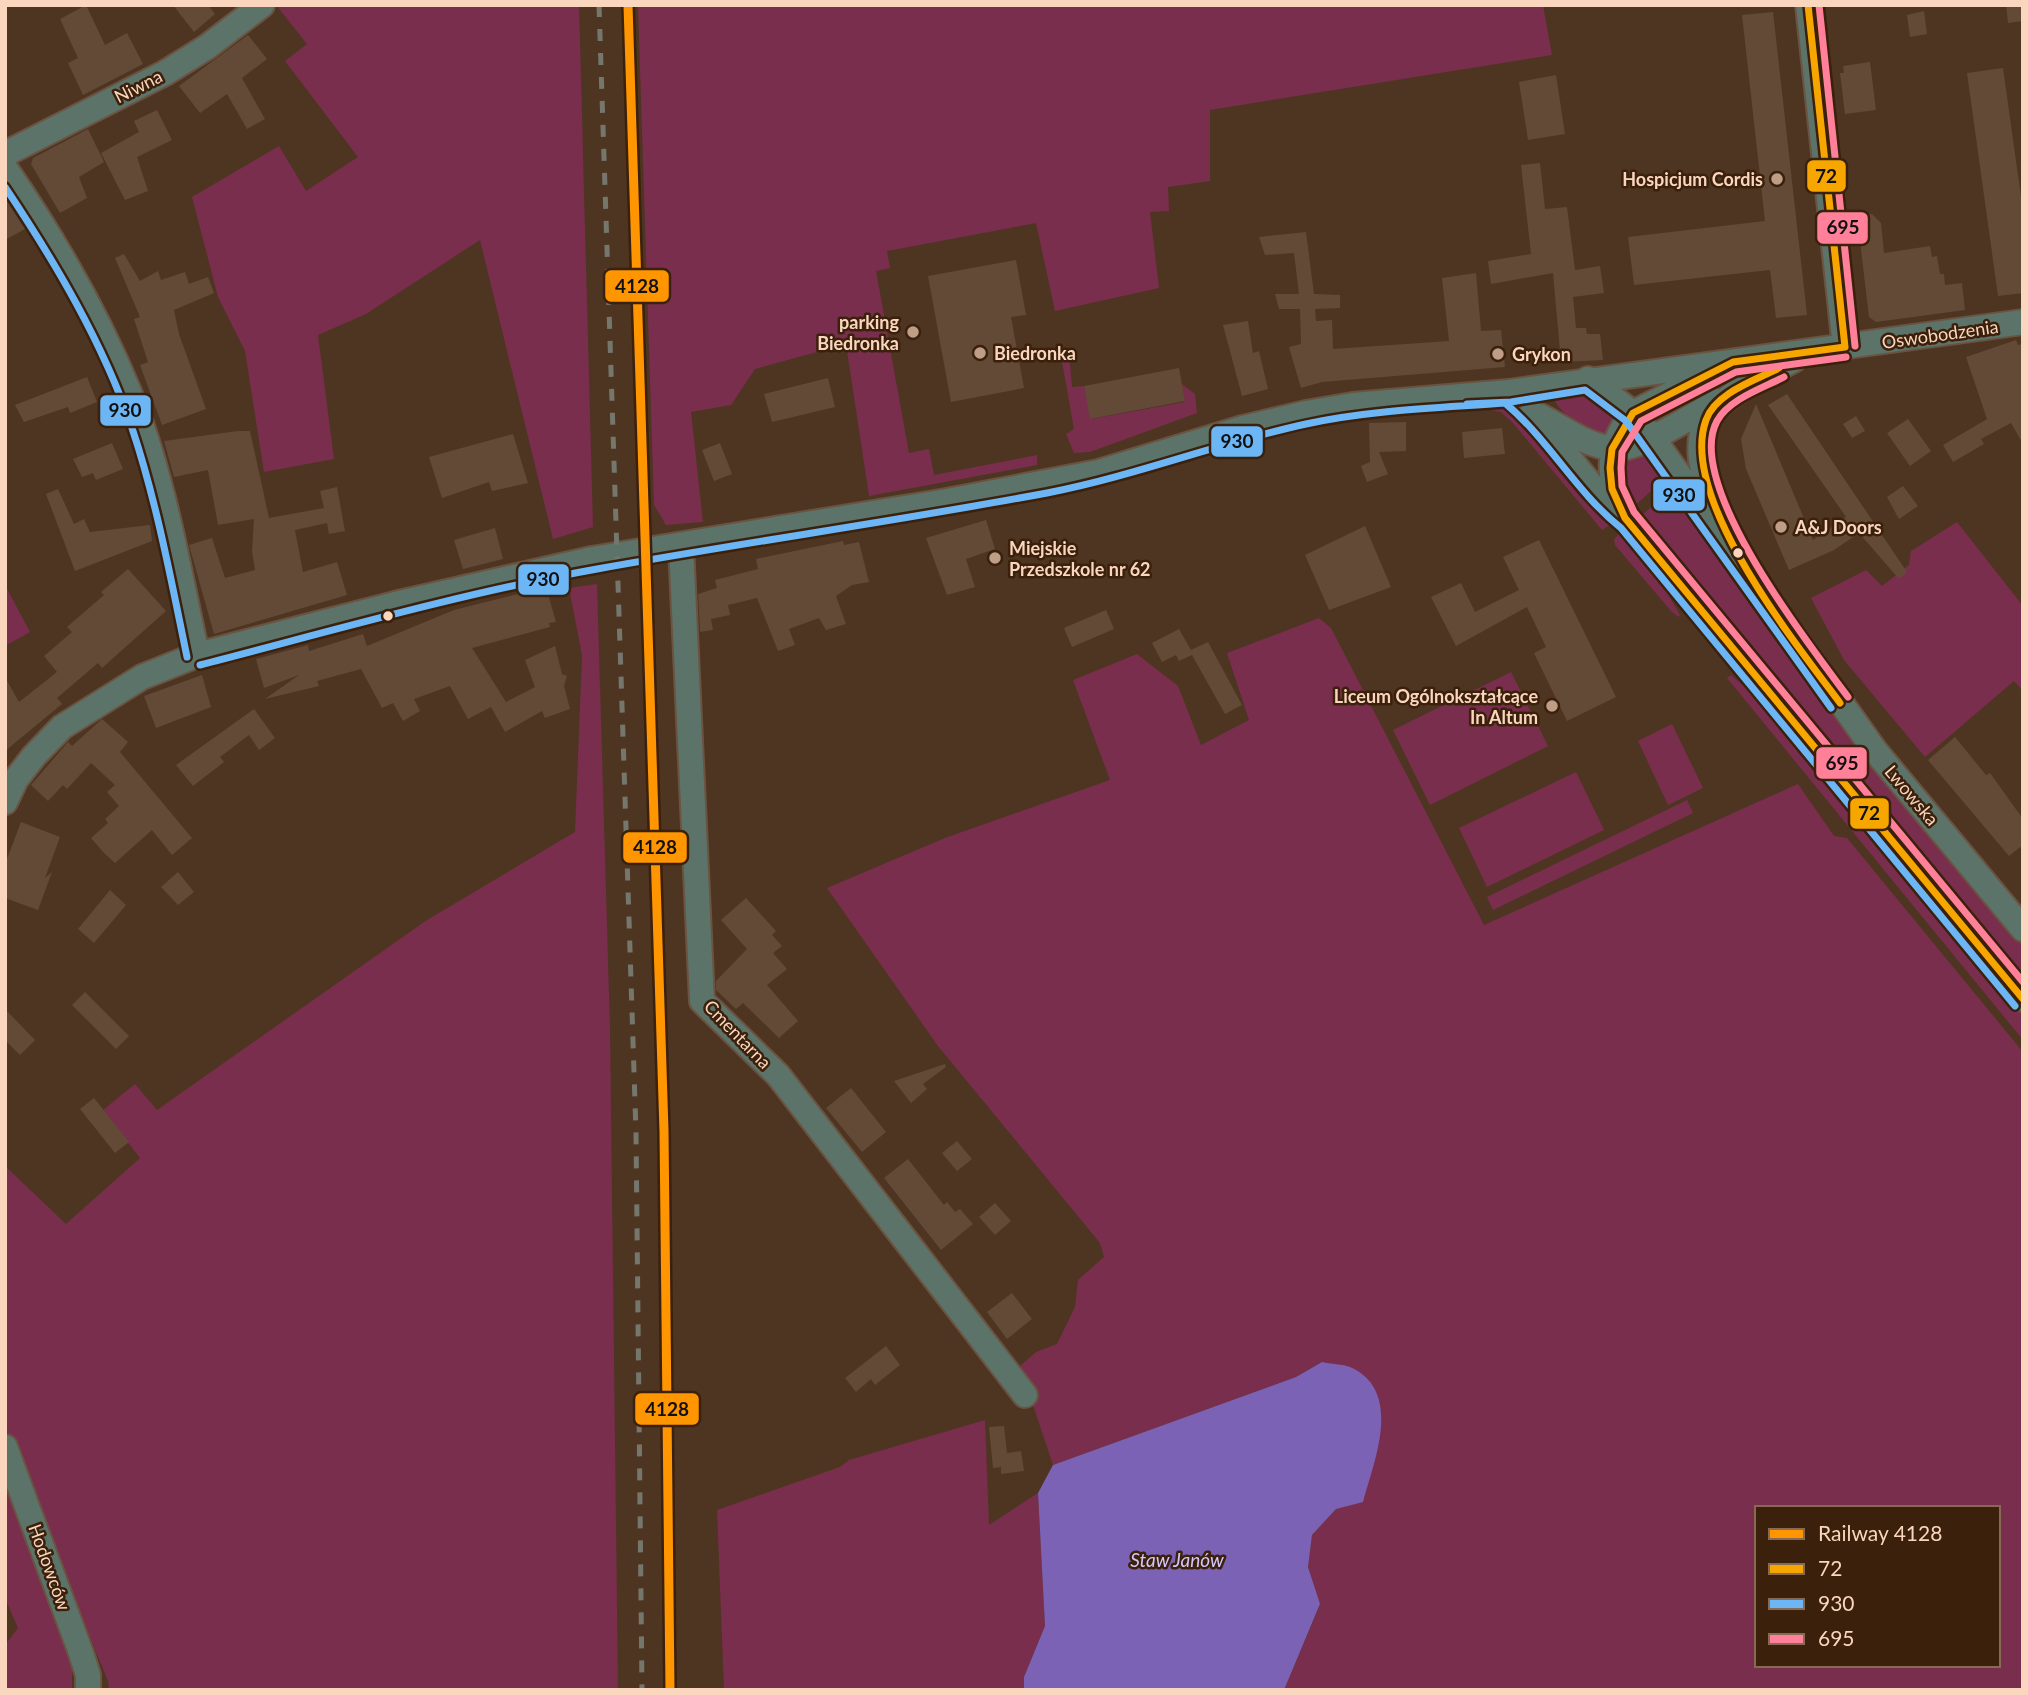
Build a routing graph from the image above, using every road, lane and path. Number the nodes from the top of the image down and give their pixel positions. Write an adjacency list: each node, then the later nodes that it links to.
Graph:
1 (262, 5): 3 (street, Niwna)
2 (1808, 5): 6 (street)
3 (5, 154)
4 (5, 168): 19 (street)
5 (2023, 322): 6 (street, Oswobodzenia)
6 (1845, 347): 7 (street, Oswobodzenia)
7 (1810, 352): 8 (street, Oswobodzenia); 11 (street)
8 (1733, 362): 9 (street, Oswobodzenia); 13 (street, Oswobodzenia)
9 (1588, 379): 10 (street, Oswobodzenia); 13 (street, Lwowska)
10 (1509, 392): 12 (street); 17 (street, Oswobodzenia)
11 (1722, 399): 14 (street); 18 (street, Lwowska)
12 (1532, 412): 15 (street); 16 (street)
13 (1633, 413): 14 (street, Lwowska); 15 (street)
14 (1652, 437): 15 (street); 18 (street, Lwowska)
15 (1612, 449): 16 (street)
16 (1625, 518): 22 (street)
17 (681, 545): 19 (street, Oswobodzenia); 23 (street, Cmentarna)
18 (1737, 553): 21 (street, Lwowska)
19 (197, 655): 20 (street, Oswobodzenia)
20 (5, 802)
21 (2023, 929)
22 (2023, 999)
23 (1025, 1395)
24 (5, 1447): 25 (street, Hodowców)
25 (88, 1690)

